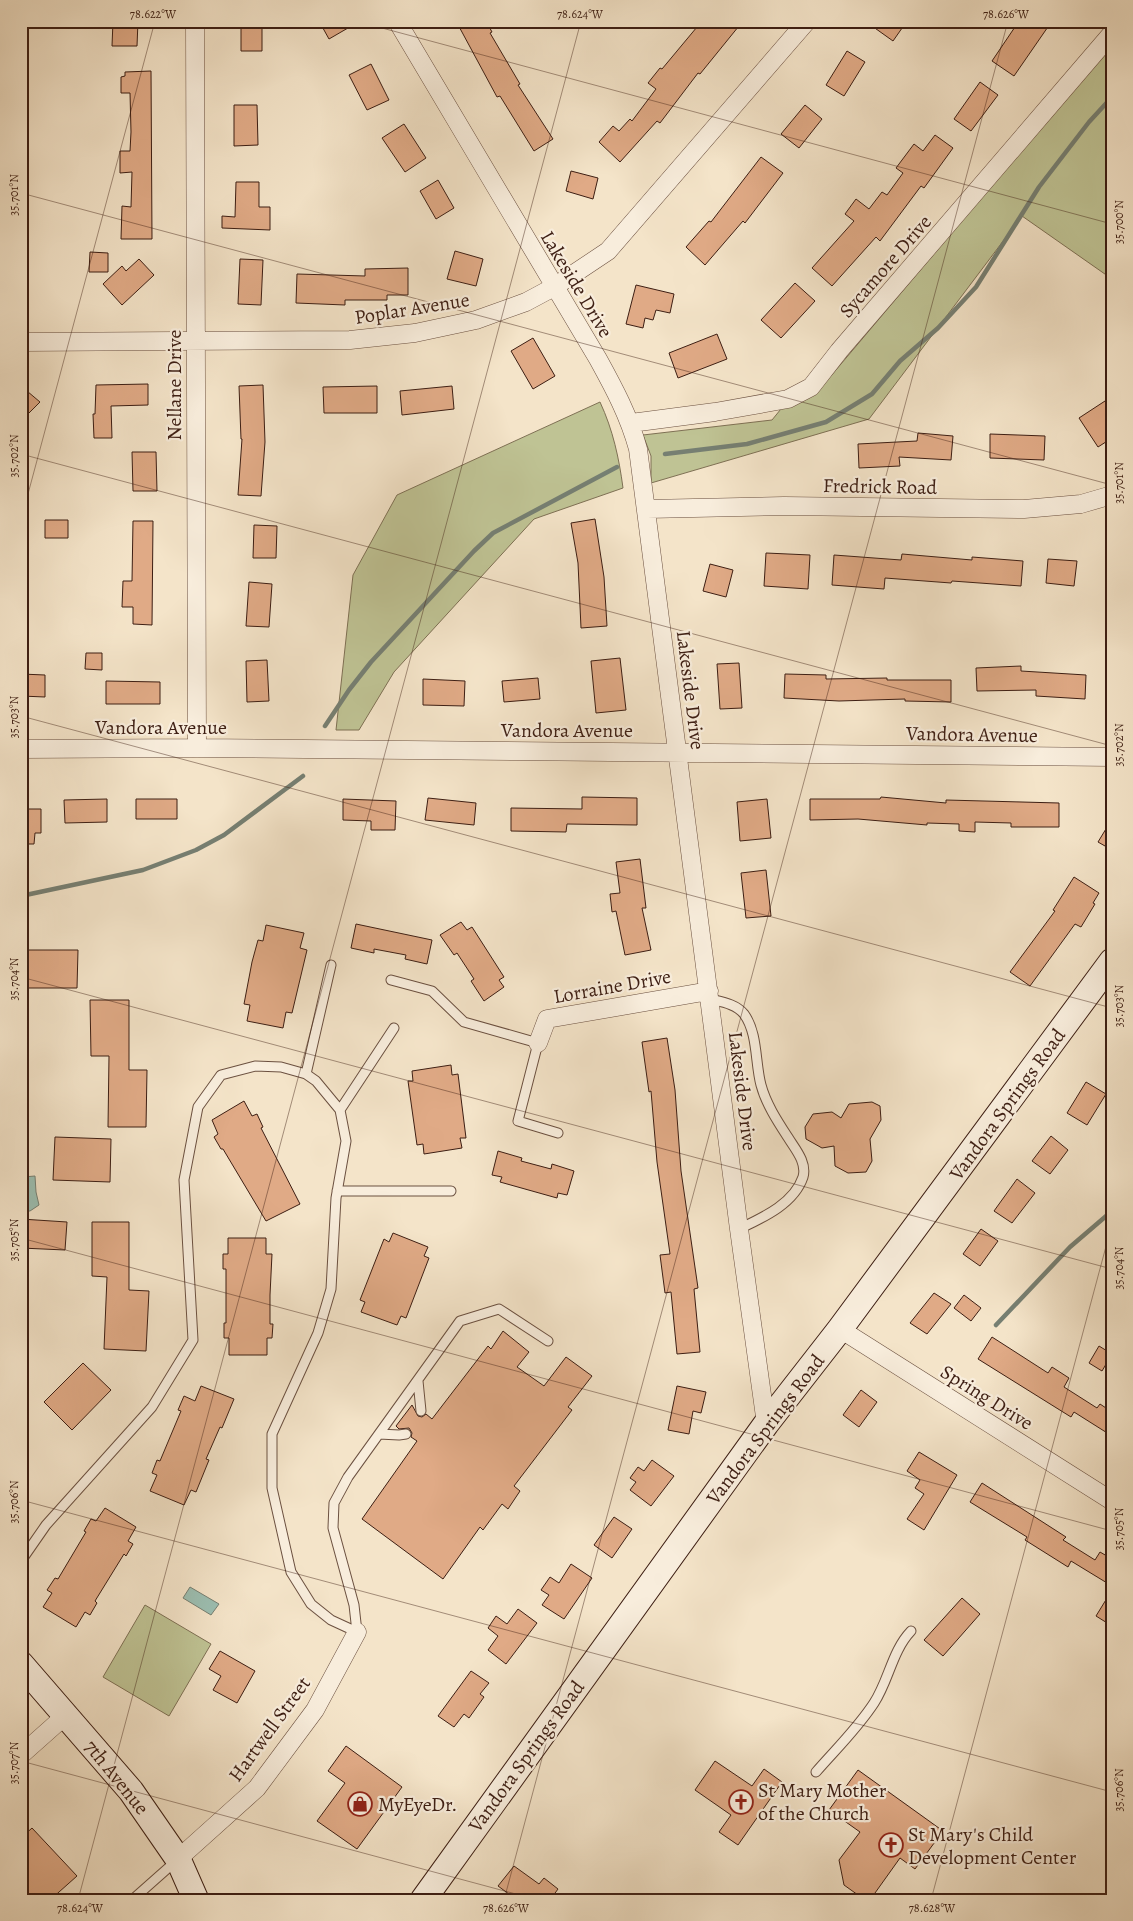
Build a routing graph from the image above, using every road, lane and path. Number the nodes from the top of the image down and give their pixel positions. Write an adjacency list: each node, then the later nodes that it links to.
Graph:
1 (195, 21): 7 (street, Nellane Drive)
2 (396, 21): 5 (street, Lakeside Drive)
3 (807, 21): 5 (street, Poplar Avenue)
4 (1112, 33): 8 (street, Sycamore Drive)
5 (554, 287): 7 (street, Poplar Avenue); 8 (street, Lakeside Drive)
6 (21, 342): 7 (street, Poplar Avenue)
7 (195, 342): 11 (street, Nellane Drive)
8 (631, 423): 10 (street, Lakeside Drive)
9 (1112, 495): 10 (street, Fredrick Road)
10 (647, 509): 13 (street, Lakeside Drive)
11 (197, 748): 12 (street, Vandora Avenue); 13 (street, Vandora Avenue)
12 (21, 749)
13 (678, 752): 14 (street, Vandora Avenue); 18 (street, Lakeside Drive)
14 (1112, 757)
15 (1112, 961): 27 (street, Vandora Springs Road)
16 (331, 965): 21 (lane)
17 (391, 980): 20 (lane)
18 (710, 995): 20 (street, Lorraine Drive); 26 (street, Lakeside Drive); 26 (lane)
19 (394, 1028): 22 (lane)
20 (538, 1043): 23 (lane)
21 (306, 1074): 22 (lane); 35 (lane)
22 (340, 1110): 24 (lane)
23 (558, 1133)
24 (337, 1191): 25 (lane); 37 (lane)
25 (451, 1191)
26 (739, 1229): 31 (street, Lakeside Drive)
27 (840, 1329): 31 (street, Vandora Springs Road); 34 (street, Spring Drive)
28 (548, 1341): 29 (lane)
29 (418, 1380): 30 (lane); 32 (lane)
30 (421, 1411)
31 (766, 1424): 45 (street, Vandora Springs Road)
32 (379, 1434): 33 (lane); 37 (lane)
33 (406, 1434)
34 (1112, 1501)
35 (21, 1561)
36 (911, 1631): 41 (lane)
37 (357, 1632): 42 (street, Hartwell Street)
38 (21, 1664): 39 (street, 7th Avenue)
39 (66, 1715): 40 (street); 42 (street, 7th Avenue)
40 (21, 1756)
41 (816, 1772)
42 (178, 1859): 43 (lane); 44 (street, 7th Avenue)
43 (132, 1900)
44 (196, 1900)
45 (423, 1900)

